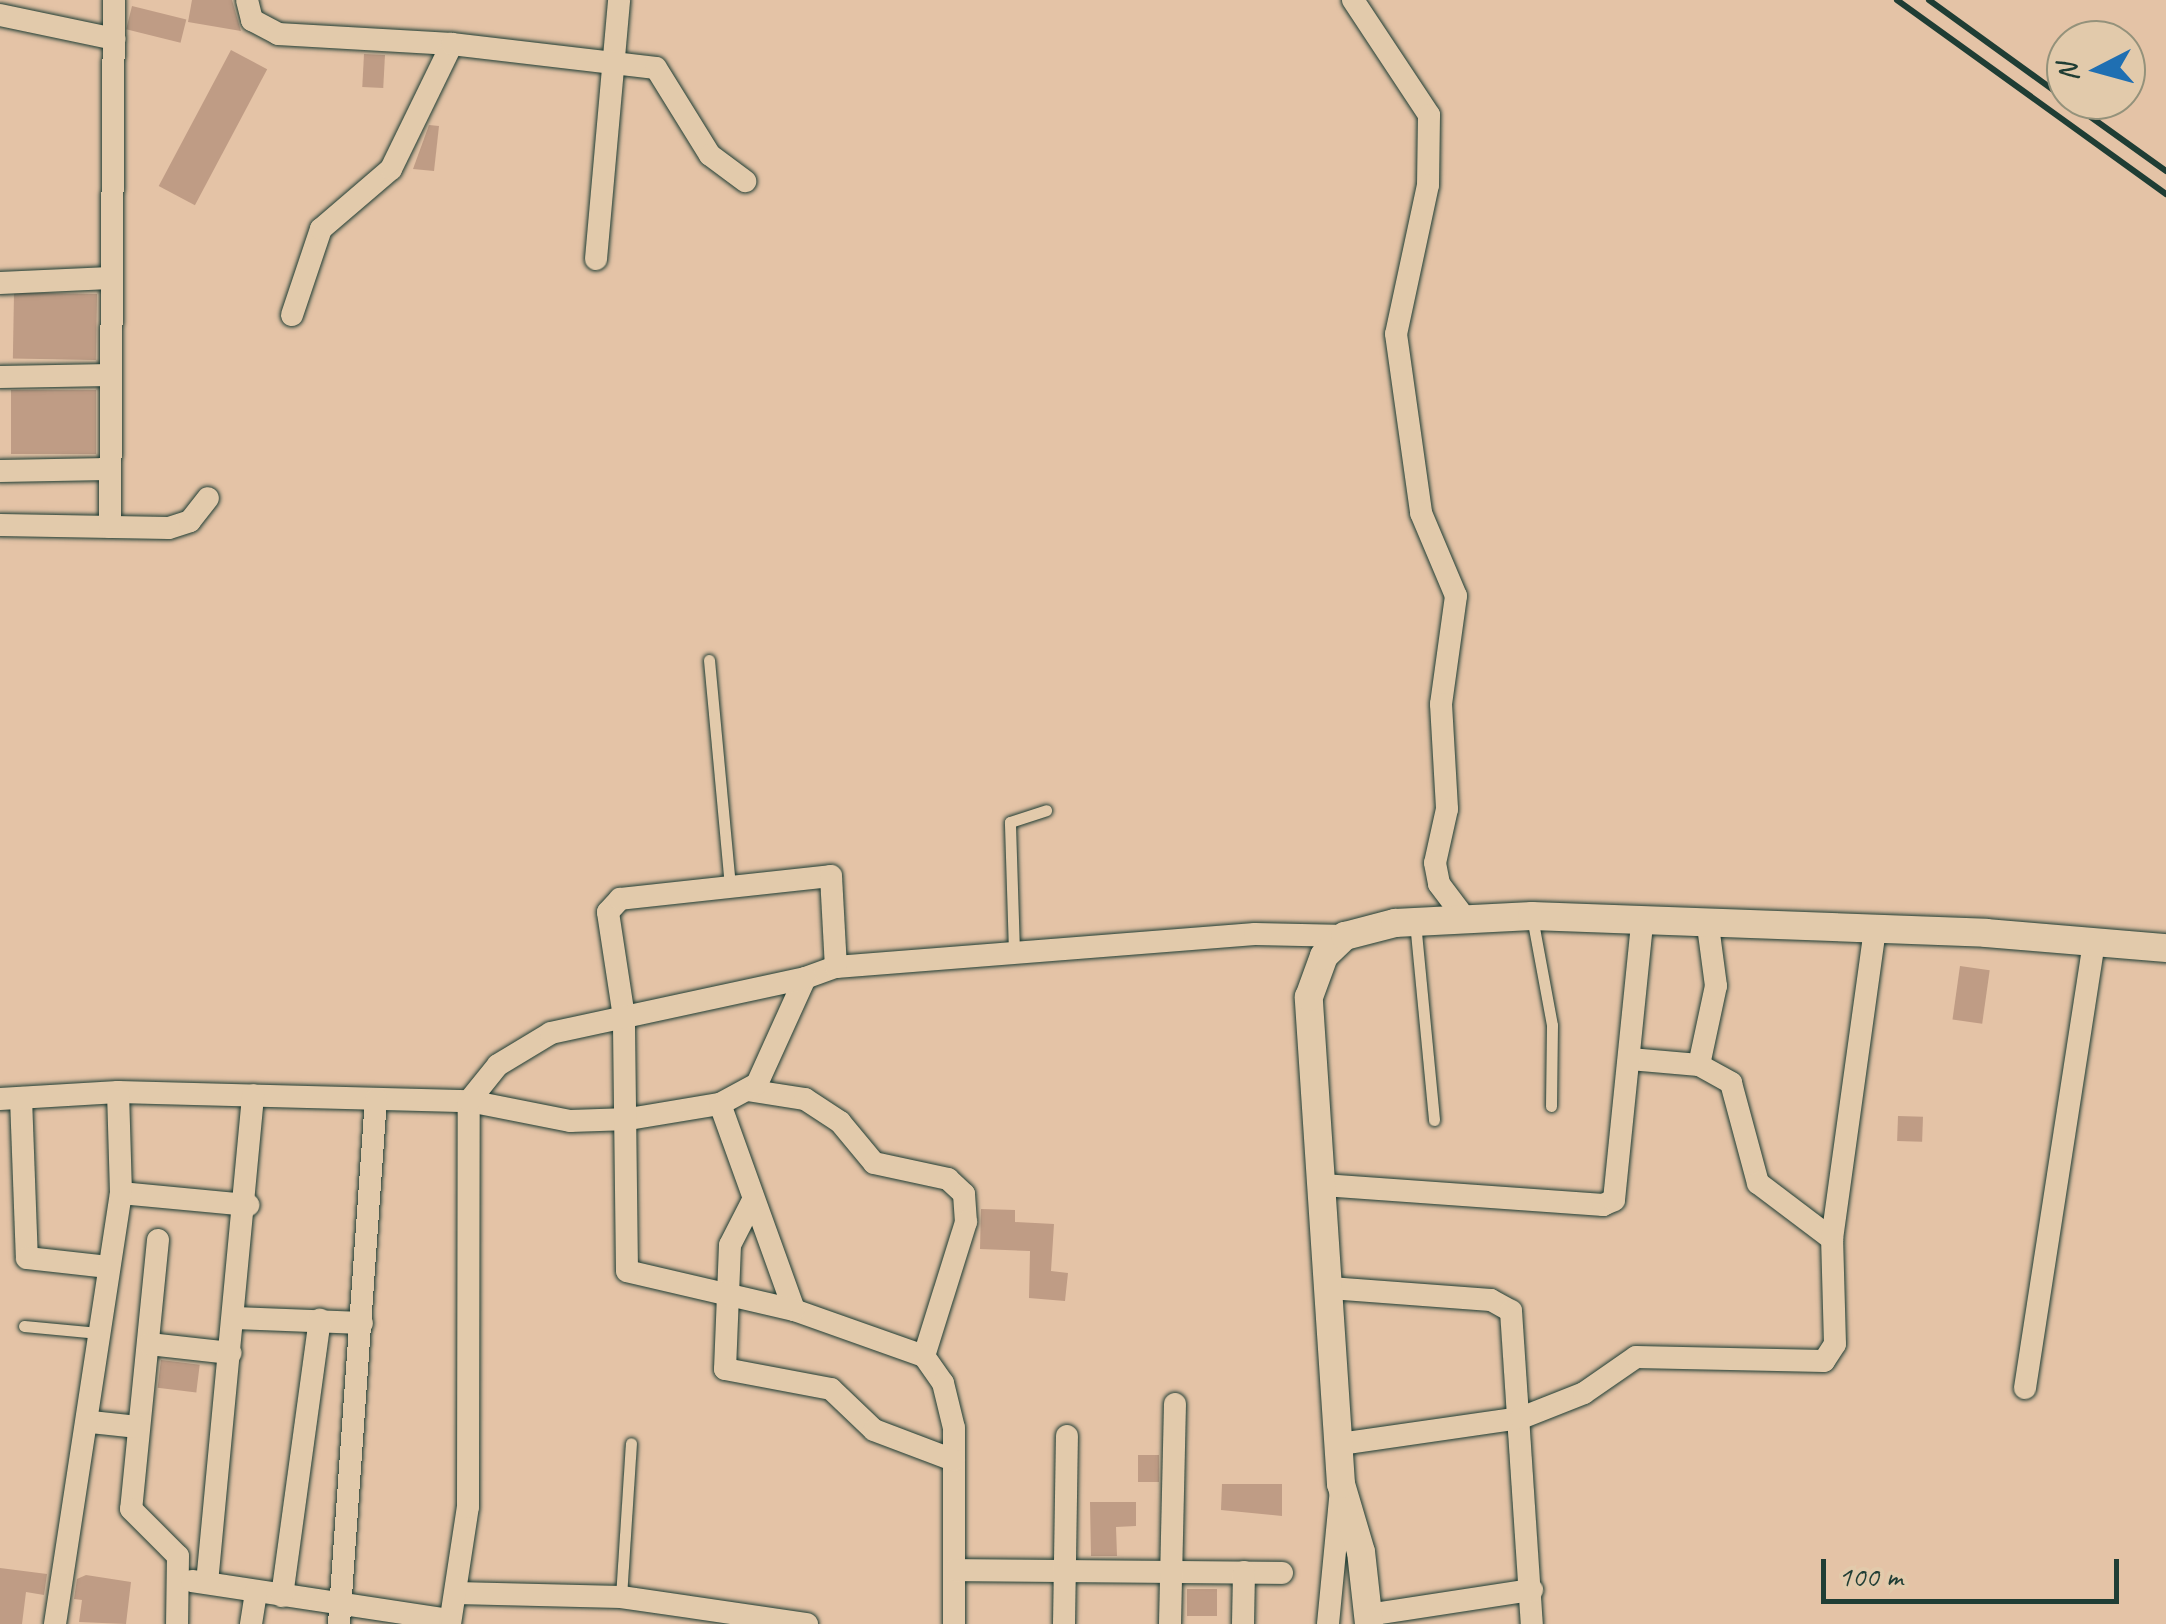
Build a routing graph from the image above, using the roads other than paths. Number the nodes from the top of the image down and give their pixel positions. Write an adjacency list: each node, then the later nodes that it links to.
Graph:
1 (114, 0): 6 (street)
2 (247, 0): 7 (street)
3 (619, 0): 8 (street)
4 (1352, 0): 25 (street)
5 (0, 15): 6 (street)
6 (114, 39): 11 (street)
7 (452, 44): 8 (street); 13 (street)
8 (614, 57): 9 (street); 10 (street)
9 (745, 180)
10 (596, 260)
11 (110, 278): 12 (street); 14 (street)
12 (0, 283)
13 (292, 315)
14 (110, 375): 15 (street); 16 (street)
15 (0, 376)
16 (108, 470): 17 (street); 20 (street)
17 (0, 471)
18 (208, 498): 20 (street)
19 (0, 524): 20 (street)
20 (110, 527)
21 (709, 660): 23 (lane)
22 (1046, 810): 33 (lane)
23 (730, 885): 34 (street); 36 (street)
24 (1532, 916): 25 (street); 27 (street); 46 (lane)
25 (1464, 917): 26 (street)
26 (1415, 922): 30 (street); 48 (lane)
27 (1642, 922): 28 (street); 37 (street)
28 (1708, 926): 29 (street); 38 (street)
29 (1875, 931): 31 (street); 53 (street)
30 (1346, 936): 33 (street); 49 (street)
31 (2094, 942): 32 (street); 67 (street)
32 (2166, 948)
33 (1014, 952): 34 (street)
34 (836, 966): 35 (street)
35 (805, 978): 36 (street); 39 (street)
36 (624, 1017): 44 (street); 47 (street)
37 (1630, 1059): 38 (street); 49 (street)
38 (1699, 1066): 53 (street)
39 (747, 1090): 45 (street); 66 (street)
40 (118, 1092): 41 (street); 42 (street); 50 (street)
41 (254, 1095): 43 (street); 52 (street)
42 (11, 1098): 55 (street)
43 (376, 1099): 44 (street); 61 (street)
44 (469, 1101): 47 (street); 85 (street)
45 (720, 1104): 47 (street); 51 (street)
46 (1551, 1106)
47 (629, 1120): 57 (street)
48 (1434, 1120)
49 (1324, 1185): 56 (street)
50 (121, 1193): 52 (street); 55 (street)
51 (752, 1202): 57 (street); 58 (street)
52 (248, 1206): 59 (street)
53 (1832, 1239): 69 (street)
54 (158, 1240): 64 (street)
55 (109, 1267): 63 (street)
56 (1330, 1288): 69 (street); 74 (street)
57 (726, 1296): 58 (street); 75 (street)
58 (794, 1310): 66 (street)
59 (235, 1318): 60 (street); 65 (street)
60 (320, 1320): 61 (street); 86 (street)
61 (362, 1323): 88 (street)
62 (24, 1326): 63 (lane)
63 (98, 1333): 70 (street)
64 (148, 1344): 65 (street); 71 (street)
65 (231, 1352): 82 (street)
66 (924, 1356): 75 (street)
67 (2025, 1388)
68 (1175, 1404): 79 (street)
69 (1520, 1418): 74 (street); 83 (street)
70 (91, 1422): 71 (street); 91 (street)
71 (138, 1427): 82 (street)
72 (1067, 1436): 78 (street)
73 (632, 1442): 87 (lane)
74 (1340, 1444): 76 (street)
75 (954, 1460): 77 (street)
76 (1341, 1484): 89 (street); 99 (street)
77 (955, 1570): 78 (street); 95 (street)
78 (1064, 1572): 79 (street); 96 (street)
79 (1173, 1572): 80 (street); 97 (street)
80 (1244, 1572): 81 (street); 98 (street)
81 (1282, 1573)
82 (195, 1581): 84 (street); 92 (street)
83 (1532, 1590): 89 (street); 100 (street)
84 (256, 1591): 86 (street); 93 (street)
85 (456, 1593): 87 (street); 90 (street)
86 (282, 1596): 88 (street)
87 (621, 1597): 94 (street)
88 (340, 1615): 90 (street)
89 (1368, 1619)
90 (450, 1622)
91 (55, 1624)
92 (177, 1624)
93 (251, 1624)
94 (807, 1624)
95 (954, 1624)
96 (1064, 1624)
97 (1170, 1624)
98 (1242, 1624)
99 (1328, 1624)
100 (1532, 1624)

